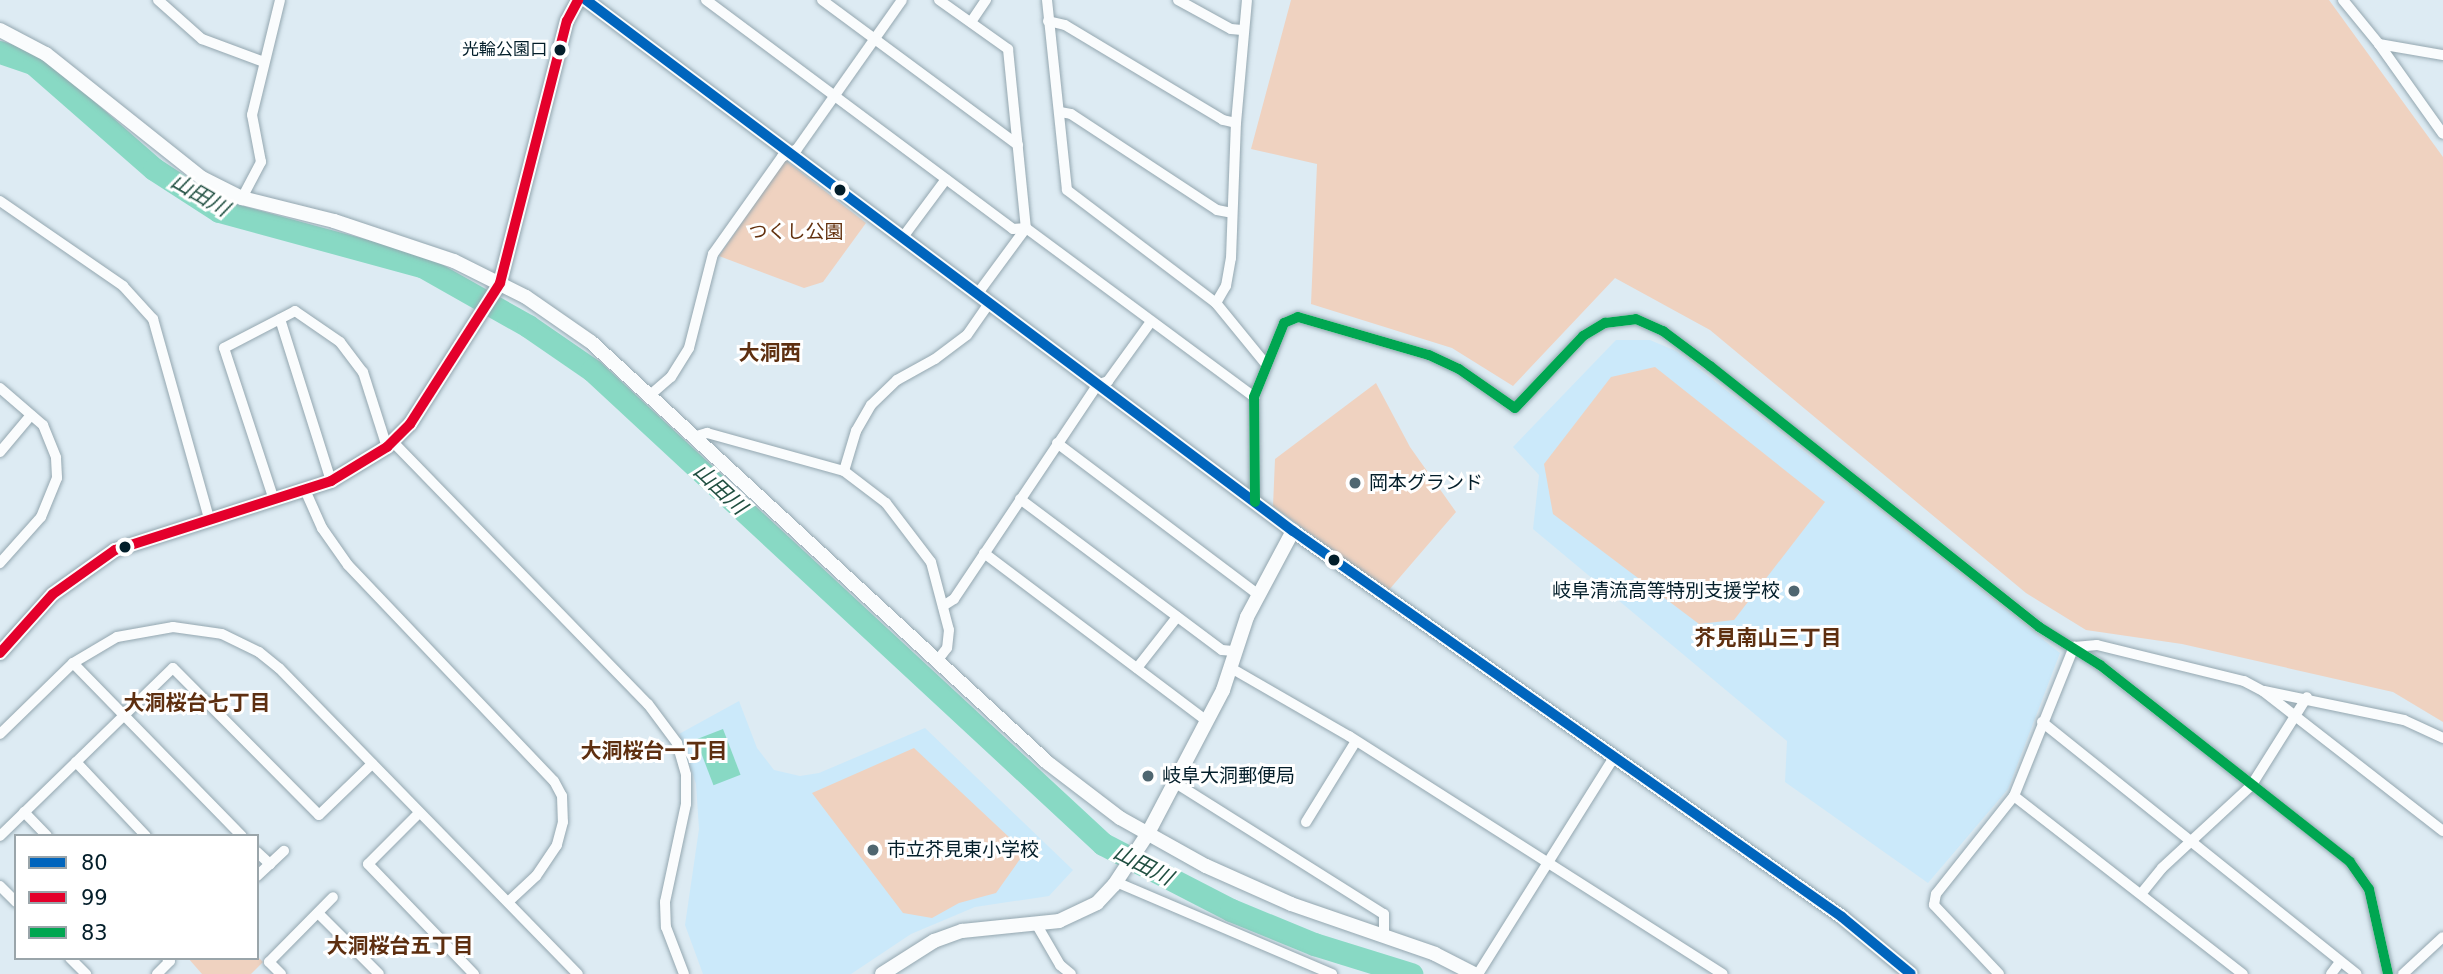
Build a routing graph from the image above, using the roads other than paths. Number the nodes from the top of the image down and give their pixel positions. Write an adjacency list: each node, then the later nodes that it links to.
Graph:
1 (158, 0): 21 (street)
2 (280, 0): 21 (street)
3 (578, 0): 34 (street)
4 (586, 0): 27 (street)
5 (706, 0): 22 (street)
6 (822, 0): 18 (street)
7 (902, 0): 18 (street)
8 (939, 0): 15 (street)
9 (986, 0): 15 (street)
10 (1047, 0): 14 (street)
11 (1178, 0): 17 (street)
12 (1247, 0): 17 (street)
13 (2343, 0): 19 (street)
14 (1048, 21): 23 (street); 24 (street)
15 (971, 22): 26 (street)
16 (0, 30): 29 (street)
17 (1242, 30): 24 (street)
18 (875, 40): 22 (street); 26 (street)
19 (2379, 44): 20 (street); 25 (street)
20 (2443, 55)
21 (264, 62): 29 (street)
22 (835, 96): 27 (street); 28 (street)
23 (1060, 113): 31 (street); 36 (street)
24 (1236, 123): 31 (street)
25 (2443, 134)
26 (1018, 145): 32 (street)
27 (790, 152): 33 (street); 42 (street)
28 (946, 179): 32 (street); 33 (street)
29 (242, 198): 34 (street)
30 (0, 201): 55 (street)
31 (1232, 213): 36 (street)
32 (1026, 228): 35 (street); 38 (street)
33 (902, 237): 35 (street)
34 (500, 284): 42 (street); 47 (street)
35 (984, 298): 40 (street); 49 (street)
36 (1216, 303): 39 (street)
37 (280, 319): 47 (street); 50 (street); 53 (street)
38 (1150, 323): 40 (street); 43 (street)
39 (1265, 363): 43 (street); 62 (street)
40 (1097, 385): 46 (street); 54 (street)
41 (0, 388): 44 (street)
42 (649, 396): 45 (street)
43 (1254, 397): 54 (street)
44 (31, 415): 48 (street); 58 (street)
45 (693, 437): 49 (street); 65 (street)
46 (1057, 443): 52 (street); 59 (street)
47 (390, 445): 50 (street); 119 (street)
48 (1, 450)
49 (844, 471): 60 (street)
50 (331, 481): 51 (street)
51 (305, 491): 53 (street); 104 (street)
52 (1020, 499): 57 (street); 61 (street)
53 (274, 500): 55 (street)
54 (1255, 502): 56 (street)
55 (209, 518): 64 (street)
56 (1293, 531): 59 (street); 78 (street)
57 (984, 554): 60 (street); 67 (street)
58 (0, 563)
59 (1259, 595): 63 (street)
60 (943, 606): 65 (street)
61 (1177, 617): 63 (street); 67 (street)
62 (2074, 647): 69 (street); 74 (street); 82 (street)
63 (1233, 651): 68 (street)
64 (0, 653)
65 (937, 661): 91 (street)
66 (73, 663): 71 (street); 75 (street); 80 (street)
67 (1137, 668): 73 (street)
68 (1231, 668): 73 (street); 77 (street)
69 (2263, 691): 70 (street); 72 (street)
70 (2307, 697): 72 (street); 76 (street)
71 (124, 715): 79 (street); 80 (street); 90 (street)
72 (2295, 715): 82 (street); 87 (street)
73 (1207, 721): 81 (street)
74 (2042, 722): 83 (street); 93 (street)
75 (0, 734)
76 (2443, 738)
77 (1356, 741): 86 (street); 96 (street)
78 (1613, 759): 96 (street); 126 (street)
79 (76, 762): 84 (street); 89 (street)
80 (372, 764): 85 (street)
81 (1174, 782): 91 (street); 107 (street)
82 (2251, 786): 93 (street); 131 (street)
83 (2014, 796): 101 (street); 127 (street)
84 (24, 812): 88 (street); 92 (street)
85 (419, 813): 104 (street); 118 (street)
86 (1306, 822)
87 (2443, 831)
88 (45, 834)
89 (144, 834)
90 (240, 834)
91 (1147, 835): 99 (street); 107 (street)
92 (0, 836)
93 (2192, 841): 101 (street); 111 (street)
94 (284, 851): 97 (street)
95 (259, 854): 97 (street)
96 (1548, 863): 124 (street); 125 (street)
97 (270, 864): 98 (street)
98 (259, 874)
99 (1120, 877): 106 (street); 123 (street)
100 (0, 886): 103 (street)
101 (2141, 894): 128 (street)
102 (333, 897): 105 (street)
103 (14, 900)
104 (508, 902): 113 (street)
105 (318, 913): 116 (street); 117 (street)
106 (1038, 927): 112 (street); 120 (street)
107 (1384, 935): 124 (street)
108 (2443, 937): 132 (street)
109 (72, 960): 114 (street)
110 (169, 960): 115 (street)
111 (2340, 962): 129 (street); 130 (street)
112 (1060, 965): 121 (street); 122 (street)
113 (574, 973)
114 (86, 974)
115 (157, 974)
116 (281, 974)
117 (379, 974)
118 (474, 974)
119 (684, 974)
120 (882, 974)
121 (1052, 974)
122 (1071, 974)
123 (1332, 974)
124 (1476, 974)
125 (1723, 974)
126 (1911, 974)
127 (1998, 974)
128 (2243, 974)
129 (2332, 974)
130 (2356, 974)
131 (2388, 974)
132 (2403, 974)

